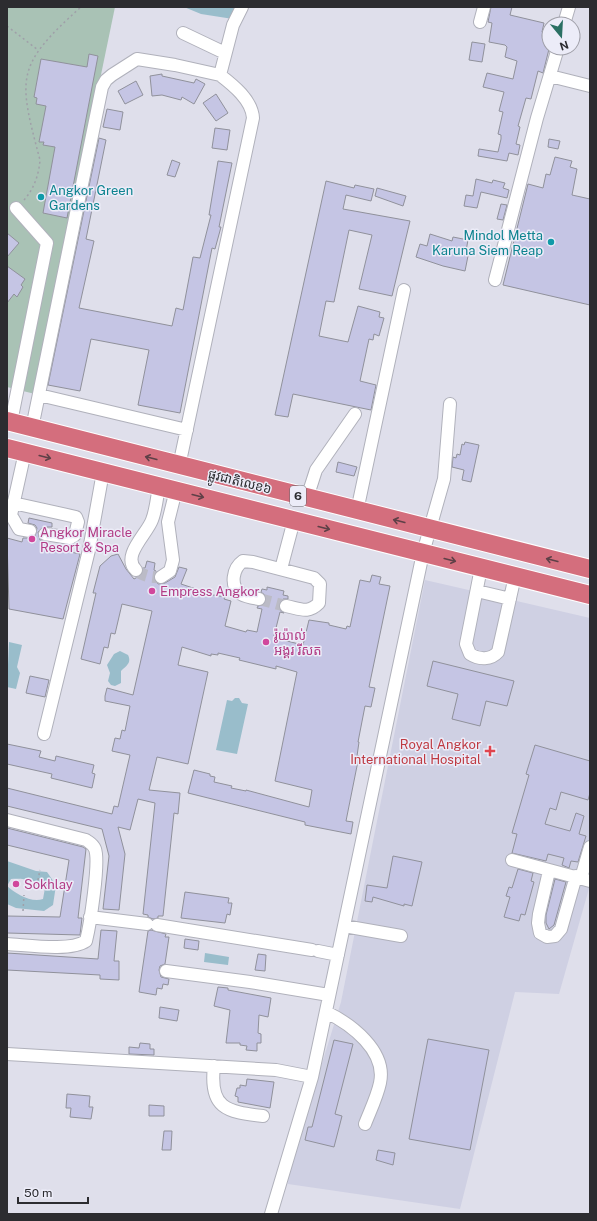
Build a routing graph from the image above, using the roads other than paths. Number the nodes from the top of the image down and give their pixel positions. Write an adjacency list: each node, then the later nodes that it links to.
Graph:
1 (242, 7): 5 (street)
2 (484, 7): 3 (street)
3 (480, 22)
4 (183, 33): 5 (street)
5 (225, 53): 7 (street)
6 (556, 56): 8 (street)
7 (220, 75): 13 (street); 18 (street)
8 (550, 76): 9 (street); 11 (street)
9 (590, 86)
10 (16, 208): 16 (street)
11 (495, 280)
12 (404, 290): 26 (street)
13 (39, 395): 17 (street); 18 (street)
14 (450, 404): 28 (street)
15 (355, 414): 24 (street)
16 (9, 422): 17 (highway, ផ្លូវជាតិលេខ៦ / 6)
17 (32, 428): 21 (highway, ផ្លូវជាតិលេខ៦ / 6, one-way to 17)
18 (187, 430): 21 (street)
19 (7, 448): 20 (highway, ផ្លូវជាតិលេខ៦ / 6)
20 (25, 452): 22 (highway, ផ្លូវជាតិលេខ៦ / 6, one-way to 22); 25 (street)
21 (179, 466): 24 (highway, ផ្លូវជាតិលេខ៦ / 6)
22 (103, 472): 23 (highway, ផ្លូវជាតិលេខ៦ / 6); 43 (street)
23 (167, 488): 27 (highway, ផ្លូវជាតិលេខ៦ / 6, one-way to 27); 34 (street); 37 (street)
24 (307, 498): 26 (highway, ផ្លូវជាតិលេខ៦ / 6)
25 (13, 503): 29 (street); 30 (street)
26 (357, 511): 28 (highway, ផ្លូវជាតិលេខ៦ / 6, one-way to 26)
27 (294, 520): 31 (highway, ផ្លូវជាតិលេខ៦ / 6, one-way to 31); 35 (street)
28 (430, 529): 31 (street); 33 (highway, ផ្លូវជាតិលេខ៦ / 6, one-way to 28)
29 (30, 531)
30 (45, 534)
31 (423, 553): 32 (highway, ផ្លូវជាតិលេខ៦ / 6, one-way to 32); 50 (street)
32 (481, 568): 36 (highway, ផ្លូវជាតិលេខ៦ / 6); 38 (street)
33 (590, 569)
34 (136, 570)
35 (281, 570): 40 (street); 42 (street)
36 (515, 576): 39 (highway, ផ្លូវជាតិលេខ៦ / 6); 41 (street)
37 (161, 577)
38 (476, 591): 41 (street); 41 (street)
39 (590, 595)
40 (259, 599)
41 (510, 599)
42 (286, 606)
43 (44, 734)
44 (7, 820): 49 (street)
45 (590, 847): 48 (street)
46 (512, 860): 47 (street)
47 (549, 870): 48 (street); 48 (street)
48 (582, 878)
49 (90, 917): 52 (street); 53 (street)
50 (344, 926): 51 (street); 53 (street)
51 (401, 936)
52 (7, 944)
53 (338, 955): 55 (street)
54 (166, 971): 55 (street)
55 (330, 995): 56 (street)
56 (326, 1012): 59 (street); 61 (street)
57 (7, 1054): 58 (street)
58 (214, 1066): 59 (street); 60 (street)
59 (312, 1077): 62 (street)
60 (263, 1116)
61 (365, 1124)
62 (271, 1214)

